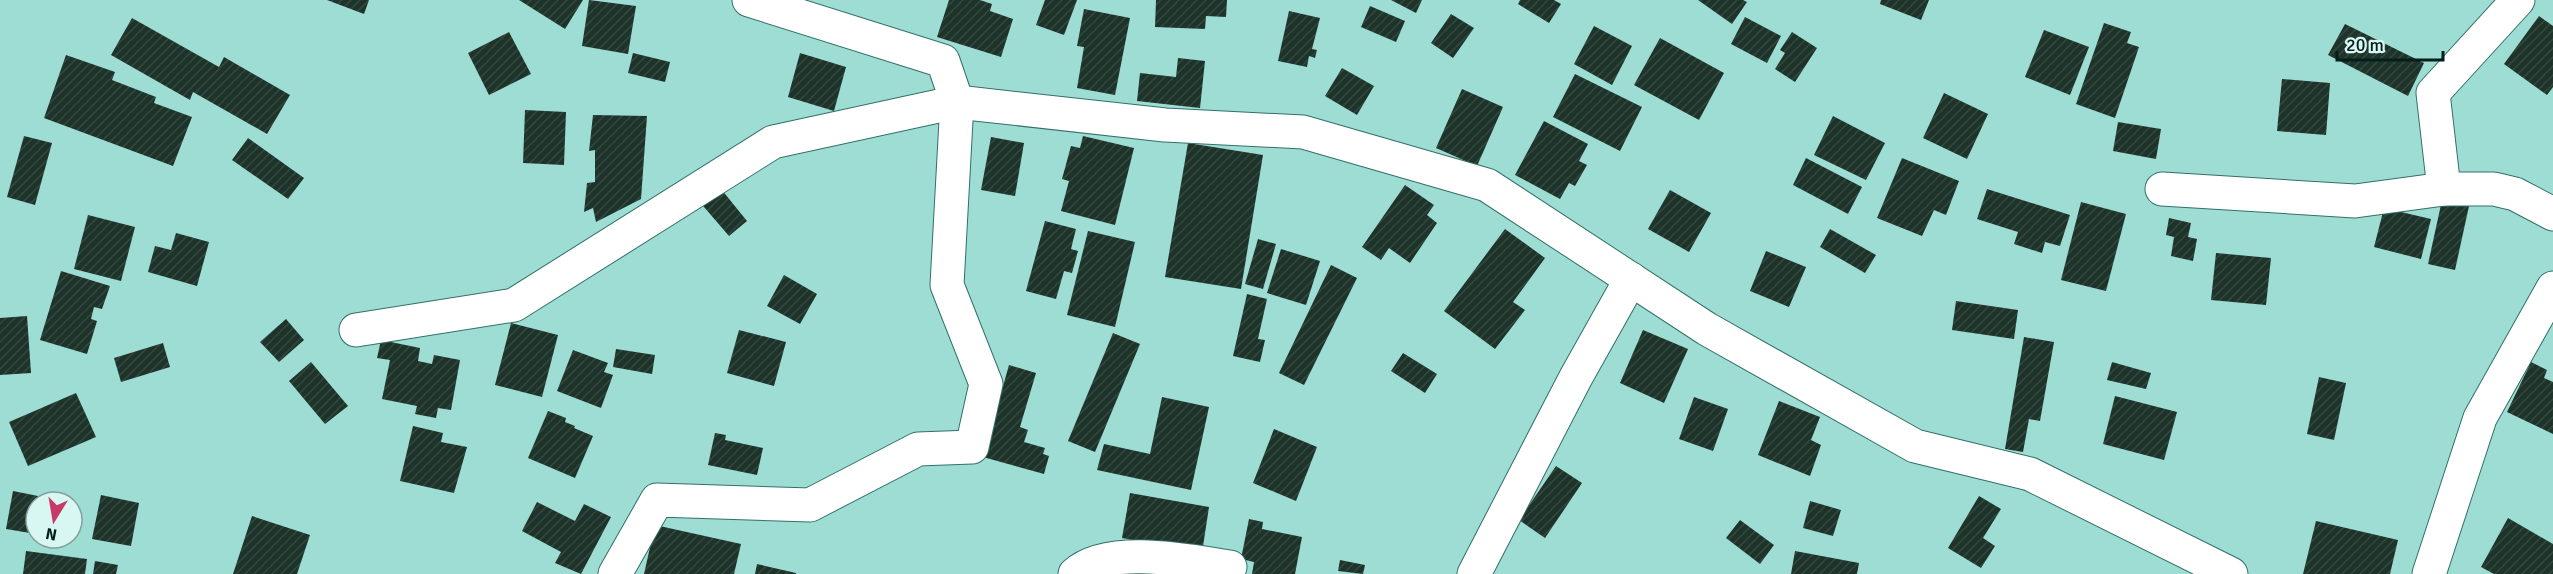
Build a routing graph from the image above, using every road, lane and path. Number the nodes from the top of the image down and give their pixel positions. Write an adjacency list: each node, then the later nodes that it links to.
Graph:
1 (749, 0): 3 (street)
2 (2518, 0): 5 (street)
3 (957, 102): 7 (street); 9 (street); 12 (street)
4 (2162, 189): 5 (street)
5 (2444, 189): 6 (street)
6 (2553, 214)
7 (1631, 279): 10 (street); 14 (street)
8 (2553, 288): 16 (street)
9 (356, 330)
10 (2184, 564): 15 (street)
11 (1230, 567): 13 (street)
12 (615, 574)
13 (1075, 574)
14 (1474, 574)
15 (2231, 574)
16 (2429, 574)

